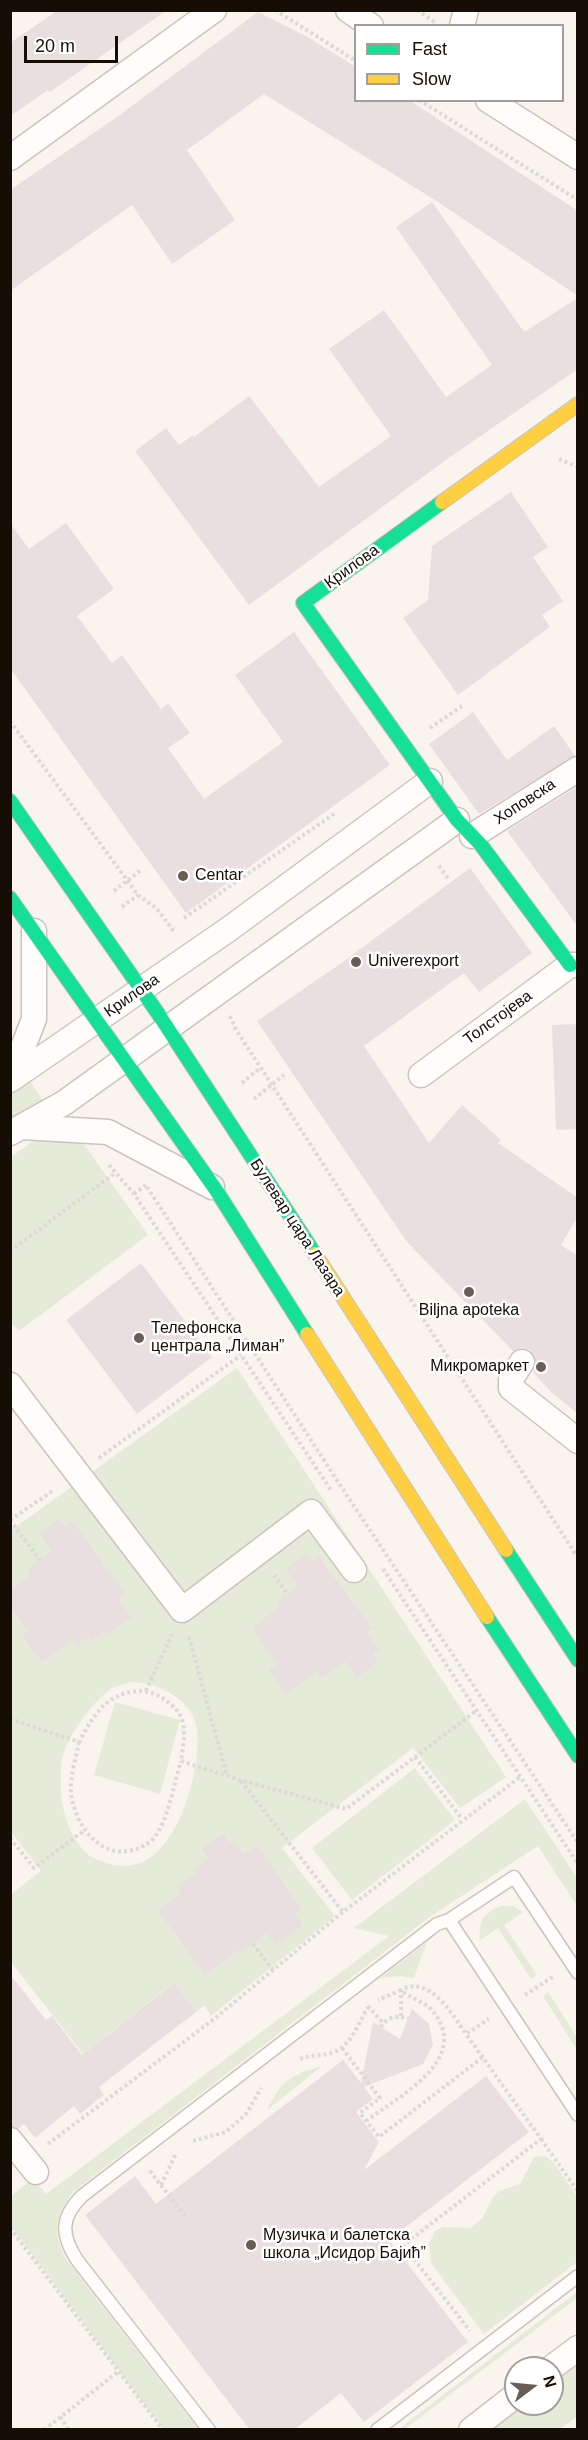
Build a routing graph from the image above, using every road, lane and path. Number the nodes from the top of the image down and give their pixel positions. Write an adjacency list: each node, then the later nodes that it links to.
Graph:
1 (214, 10): 13 (street)
2 (275, 10): 9 (path)
3 (348, 10): 7 (street)
4 (417, 10): 6 (path)
5 (434, 10): 6 (path)
6 (431, 20): 8 (path)
7 (368, 24)
8 (436, 24)
9 (354, 60)
10 (421, 102): 14 (path)
11 (491, 102): 12 (street)
12 (578, 156)
13 (10, 158)
14 (578, 200)
15 (578, 404): 18 (main road, Крилова)
16 (10, 721): 23 (path)
17 (578, 769): 20 (street, Хоповска)
18 (430, 781): 20 (main road, Крилова); 25 (street, Крилова)
19 (10, 801): 25 (main road, Булевар цара Лазара)
20 (465, 828): 24 (main road, Крилова); 26 (street)
21 (10, 898): 22 (main road)
22 (34, 928): 27 (main road); 30 (street)
23 (178, 938)
24 (574, 965): 31 (street, Толстојева)
25 (141, 990): 27 (street, Крилова); 28 (main road, Булевар цара Лазара)
26 (228, 995): 28 (street); 44 (path)
27 (97, 1020): 29 (main road); 32 (street, Крилова)
28 (167, 1028): 29 (street); 48 (main road, Булевар цара Лазара)
29 (124, 1059): 33 (street); 36 (main road)
30 (10, 1072)
31 (421, 1075)
32 (10, 1080)
33 (16, 1130): 36 (street)
34 (115, 1173): 37 (path)
35 (141, 1178): 62 (path)
36 (216, 1190): 53 (main road)
37 (10, 1251)
38 (241, 1355): 42 (path)
39 (522, 1362): 41 (street)
40 (10, 1385): 42 (street)
41 (578, 1442)
42 (78, 1473): 43 (path); 47 (street)
43 (11, 1520): 45 (path)
44 (578, 1558)
45 (40, 1560)
46 (354, 1570): 47 (street)
47 (182, 1611): 49 (path); 56 (path)
48 (578, 1660)
49 (146, 1691): 52 (path); 55 (path)
50 (476, 1711): 54 (path)
51 (10, 1719): 52 (path)
52 (79, 1742): 60 (path)
53 (578, 1756)
54 (415, 1757): 58 (path); 59 (path)
55 (181, 1761): 56 (path); 60 (path)
56 (227, 1776): 58 (path)
57 (520, 1776): 59 (path)
58 (240, 1780): 63 (path)
59 (462, 1819): 63 (path)
60 (85, 1830): 61 (path)
61 (10, 1838)
62 (578, 1844)
63 (343, 1912): 67 (path)
64 (449, 1920): 66 (lane); 70 (lane); 85 (lane)
65 (253, 1944): 67 (path)
66 (575, 1969): 70 (path)
67 (273, 1970): 84 (path)
68 (401, 1990): 69 (path); 71 (path); 73 (path); 79 (path)
69 (368, 2006): 71 (path); 74 (path)
70 (507, 2007): 73 (path); 78 (lane)
71 (401, 2016): 72 (path)
72 (408, 2018)
73 (466, 2034): 75 (path)
74 (342, 2048): 76 (path); 79 (path)
75 (483, 2057): 79 (path); 80 (path)
76 (297, 2060)
77 (267, 2079): 82 (path)
78 (578, 2115)
79 (366, 2121)
80 (541, 2139): 88 (path); 91 (path)
81 (10, 2140): 86 (street)
82 (189, 2142)
83 (181, 2145): 87 (path)
84 (44, 2147)
85 (137, 2154): 87 (path); 103 (lane)
86 (36, 2172)
87 (161, 2186): 89 (path)
88 (578, 2192)
89 (187, 2219)
90 (10, 2228): 97 (path)
91 (403, 2245): 92 (path); 95 (path)
92 (397, 2250)
93 (578, 2276): 95 (lane)
94 (578, 2348): 96 (street)
95 (483, 2349): 104 (lane)
96 (564, 2358)
97 (119, 2372): 99 (path); 102 (path)
98 (504, 2404): 105 (street)
99 (60, 2417): 100 (path); 101 (path)
100 (44, 2430)
101 (69, 2430)
102 (163, 2430)
103 (209, 2430)
104 (377, 2430)
105 (471, 2430)

